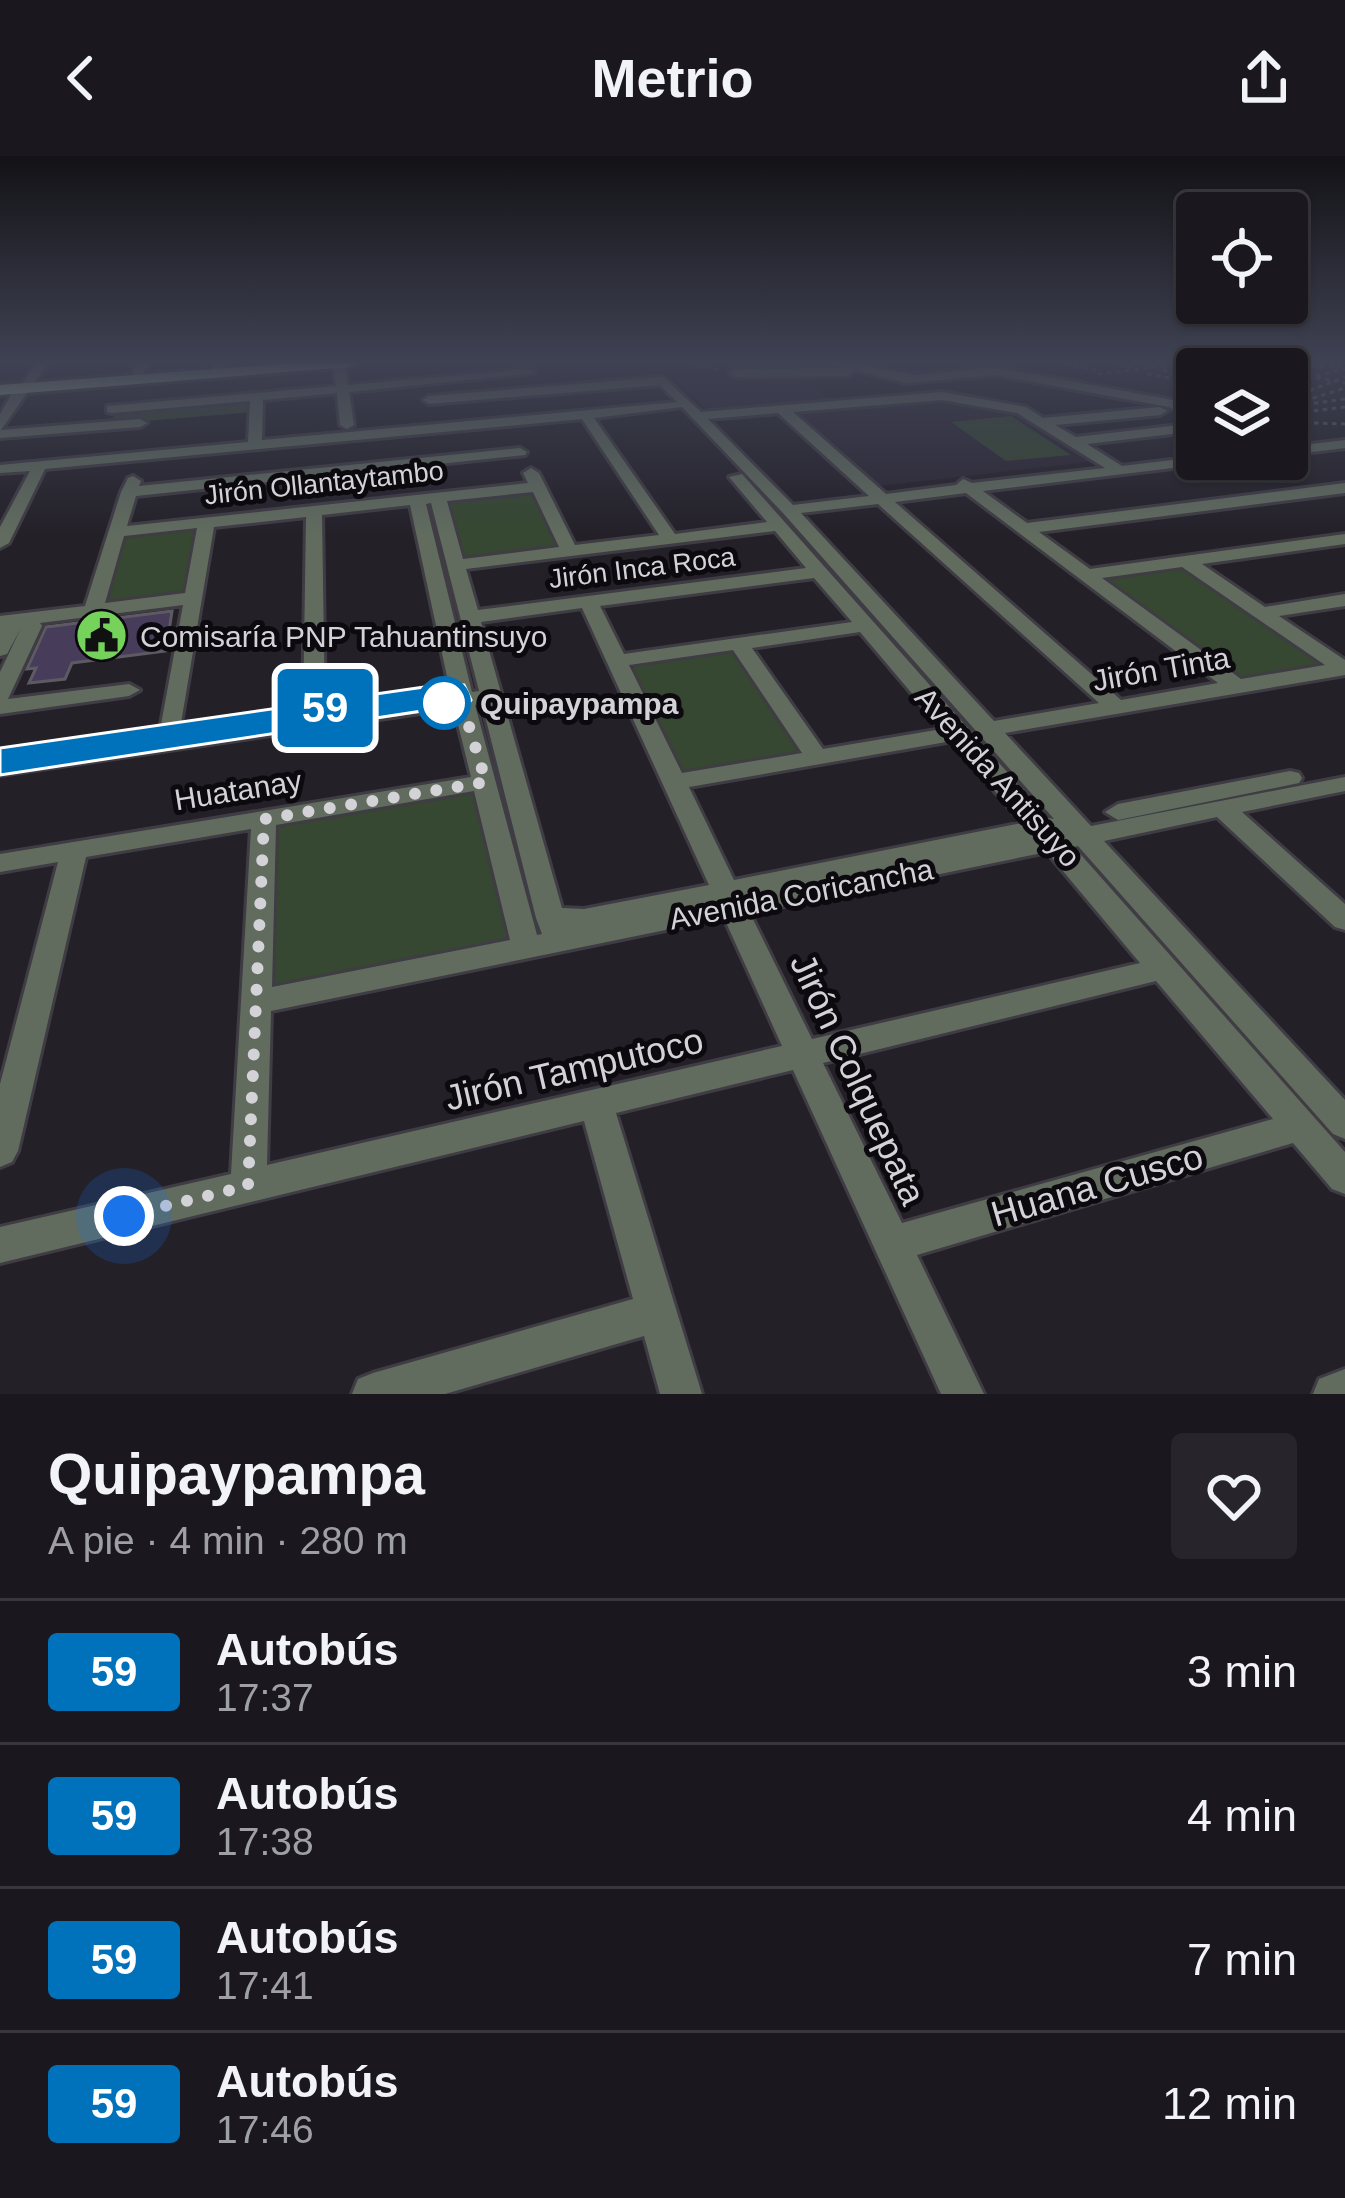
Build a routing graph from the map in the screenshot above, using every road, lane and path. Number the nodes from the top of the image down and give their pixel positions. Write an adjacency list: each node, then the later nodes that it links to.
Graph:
1 (108, 421): 17 (street)
2 (143, 421): 17 (street)
3 (256, 421): 20 (street)
4 (347, 421): 16 (street)
5 (520, 421): 11 (street)
6 (590, 421): 43 (street)
7 (691, 421): 39 (street, Avenida Antisuyo)
8 (704, 421): 39 (street, Avenida Antisuyo)
9 (794, 421): 36 (street)
10 (1053, 421): 12 (street)
11 (506, 422): 13 (street); 24 (street)
12 (1041, 422): 21 (street)
13 (437, 423): 16 (street); 20 (street)
14 (1308, 423): 15 (path)
15 (1345, 424)
16 (347, 425): 20 (street)
17 (106, 426): 19 (street)
18 (1176, 426): 21 (street)
19 (0, 430)
20 (255, 439): 25 (street)
21 (1072, 442): 30 (street)
22 (1345, 444): 23 (street)
23 (1310, 448): 29 (street)
24 (520, 452): 33 (street); 35 (street)
25 (140, 456): 28 (street); 35 (street)
26 (1176, 457): 30 (street)
27 (1176, 462): 30 (street)
28 (40, 465): 31 (street); 45 (street)
29 (1345, 465)
30 (1114, 467): 32 (street)
31 (0, 469)
32 (964, 485): 36 (street); 41 (street)
33 (538, 487): 37 (street, Jirón Ollantaytambo); 46 (street)
34 (1345, 488): 41 (street)
35 (129, 492): 42 (street)
36 (876, 495): 39 (street); 69 (street)
37 (428, 499): 38 (street, Jirón Ollantaytambo); 48 (street); 67 (street)
38 (314, 511): 40 (street, Jirón Ollantaytambo); 70 (street)
39 (783, 513): 43 (street); 49 (street, Avenida Antisuyo); 71 (street, Avenida Antisuyo)
40 (206, 523): 42 (street, Jirón Ollantaytambo); 51 (street)
41 (1023, 529): 50 (street)
42 (117, 532): 54 (street)
43 (670, 539): 46 (street)
44 (1345, 539): 47 (street)
45 (0, 544)
46 (570, 552): 48 (street)
47 (1185, 561): 50 (street); 55 (street)
48 (457, 565): 56 (street)
49 (819, 572): 53 (street, Jirón Inca Roca); 58 (street, Avenida Antisuyo)
50 (1086, 575): 63 (street)
51 (191, 598): 54 (street); 72 (street)
52 (1345, 600): 55 (street, Jirón Tinta)
53 (589, 602): 56 (street, Jirón Inca Roca); 61 (street, Jirón Colquepata)
54 (93, 610): 57 (street)
55 (1262, 613): 62 (street)
56 (471, 617): 65 (street)
57 (8, 621): 60 (street); 66 (street)
58 (863, 626): 59 (street); 73 (street, Avenida Antisuyo)
59 (739, 644): 61 (street); 75 (street)
60 (0, 650)
61 (617, 661): 79 (street, Jirón Colquepata)
62 (1344, 668): 63 (street, Jirón Tinta)
63 (1236, 686): 69 (street, Jirón Tinta)
64 (129, 690): 68 (street)
65 (489, 691): 67 (street); 88 (street)
66 (0, 695)
67 (459, 695): 70 (street); 78 (street)
68 (0, 707)
69 (1116, 707): 71 (street, Jirón Tinta)
70 (313, 715): 72 (street); 77 (street)
71 (989, 729): 83 (street, Avenida Antisuyo)
72 (171, 730): 74 (street)
73 (958, 733): 75 (street); 83 (street, Avenida Antisuyo)
74 (0, 755)
75 (817, 757): 79 (street)
76 (1345, 767): 83 (street, Avenida Coricancha)
77 (0, 768)
78 (486, 782): 82 (street, Huatanay); 88 (street)
79 (674, 782): 86 (street, Jirón Colquepata)
80 (1345, 784): 81 (street, Avenida Coricancha)
81 (1223, 809): 83 (street, Avenida Coricancha); 87 (street)
82 (264, 819): 84 (street, Huatanay); 90 (street)
83 (1064, 831): 86 (street, Avenida Coricancha); 89 (street, Avenida Antisuyo); 94 (street, Avenida Antisuyo)
84 (74, 851): 85 (street, Huatanay); 92 (street)
85 (0, 863)
86 (730, 899): 88 (street, Avenida Coricancha); 91 (street, Jirón Colquepata)
87 (1345, 920)
88 (544, 935): 90 (street, Avenida Coricancha)
89 (1166, 968): 91 (street, Jirón Tamputoco); 94 (street, Avenida Antisuyo)
90 (256, 1002): 97 (street)
91 (803, 1054): 93 (street, Jirón Tamputoco); 98 (street, Jirón Colquepata)
92 (11, 1060): 95 (street)
93 (596, 1104): 97 (street, Jirón Tamputoco); 100 (street)
94 (1332, 1118): 96 (street, Avenida Antisuyo); 98 (street, Huana Cusco)
95 (0, 1151)
96 (1345, 1178)
97 (248, 1186): 99 (street, Jirón Tamputoco)
98 (892, 1244): 104 (street, Jirón Colquepata)
99 (0, 1246)
100 (657, 1312): 102 (street); 103 (street)
101 (1345, 1390): 105 (street)
102 (374, 1394)
103 (681, 1394)
104 (963, 1394)
105 (1334, 1394)

